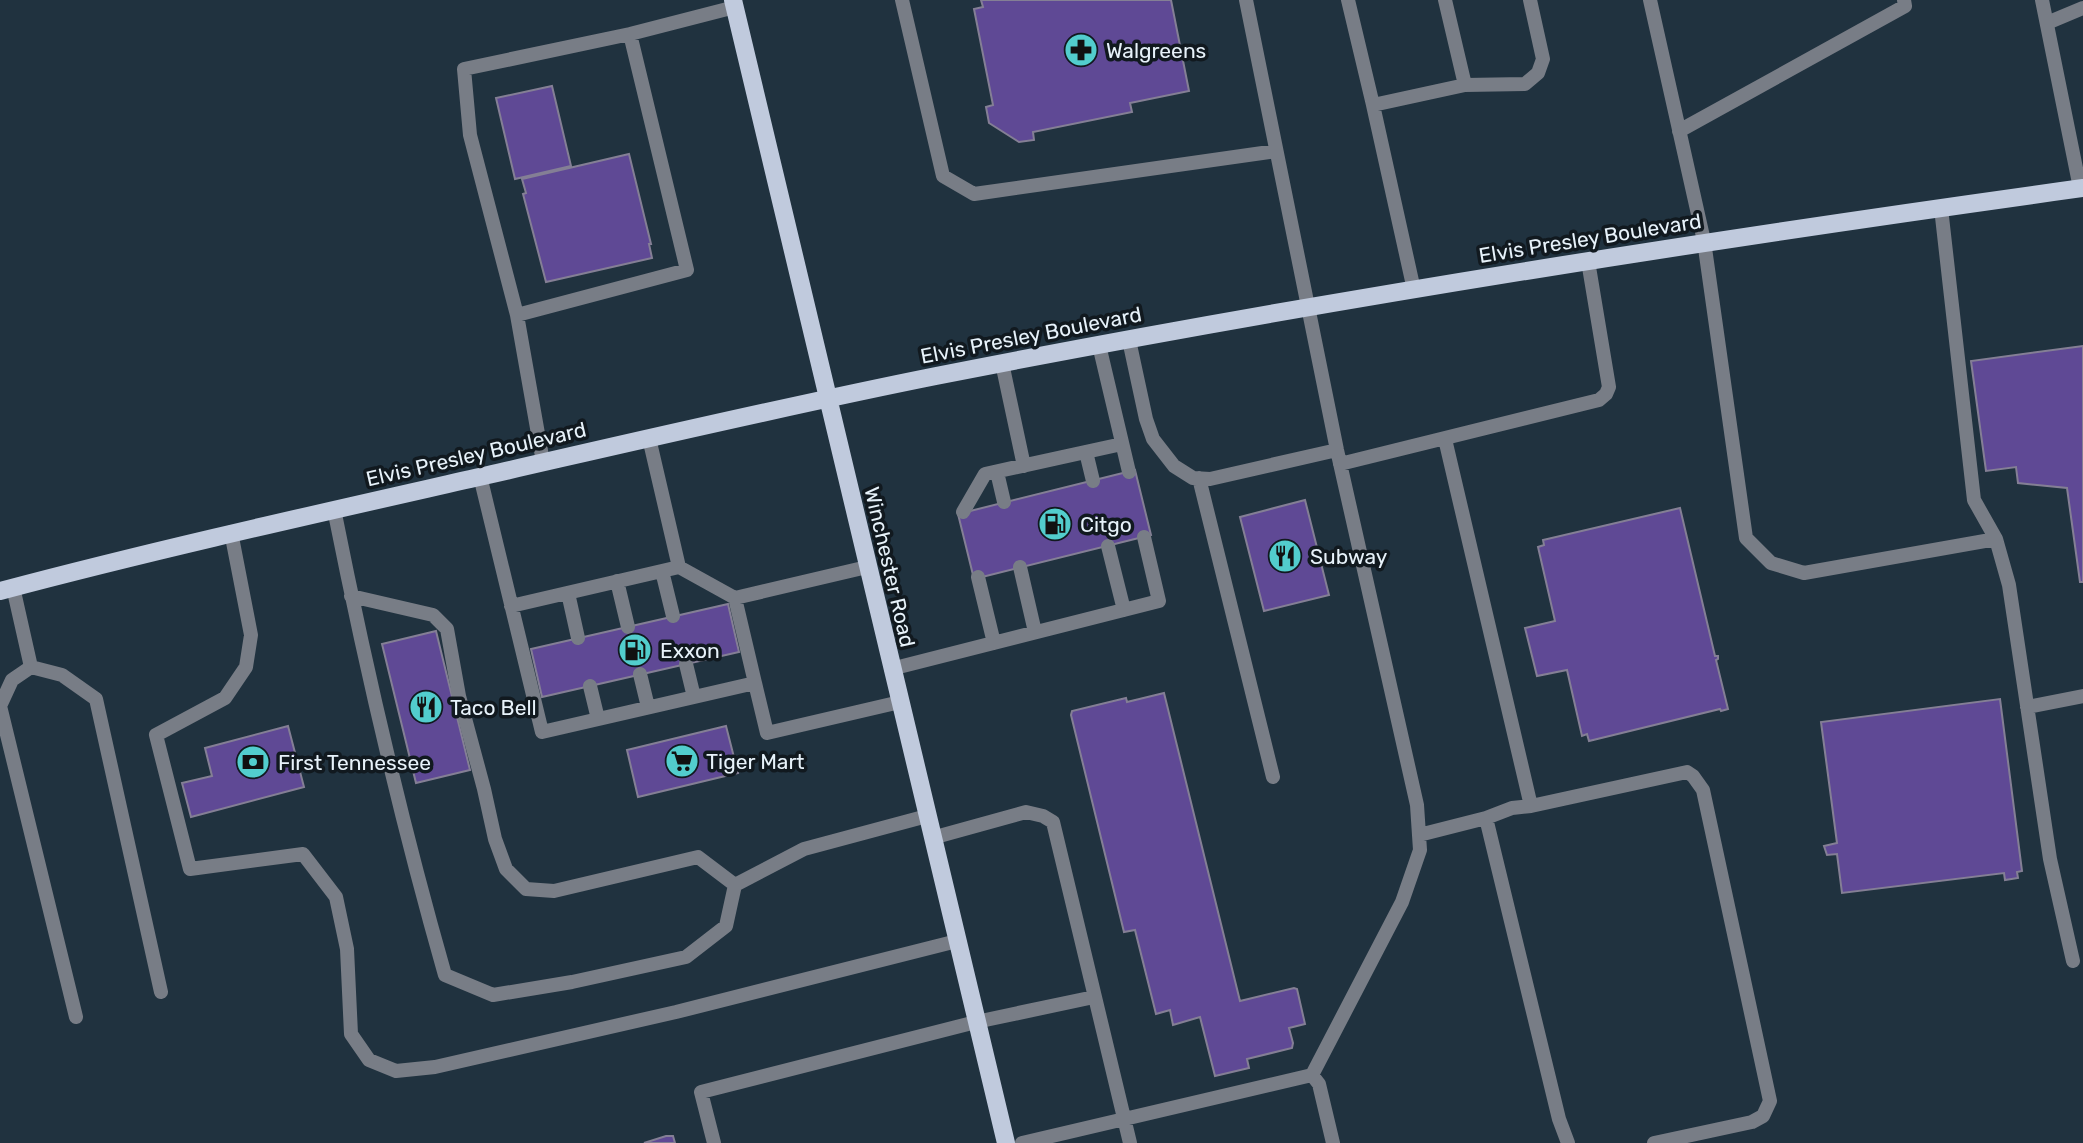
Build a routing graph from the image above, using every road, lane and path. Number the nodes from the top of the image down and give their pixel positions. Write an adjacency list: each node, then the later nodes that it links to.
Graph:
1 (902, 0): 16 (street)
2 (1246, 0): 16 (street)
3 (1348, 0): 14 (street)
4 (1446, 0): 13 (street)
5 (1530, 0): 13 (street)
6 (1650, 0): 15 (street)
7 (1904, 0): 15 (street)
8 (2042, 0): 11 (street)
9 (734, 3): 12 (street); 27 (main road, Winchester Road)
10 (2083, 8): 11 (street)
11 (2048, 23): 17 (street)
12 (630, 34): 23 (street); 23 (street)
13 (1465, 85): 14 (street)
14 (1373, 106): 21 (street)
15 (1679, 131): 19 (street)
16 (1276, 151): 22 (street)
17 (2081, 188): 18 (main road, Elvis Presley Boulevard)
18 (1941, 208): 19 (main road, Elvis Presley Boulevard); 45 (street)
19 (1704, 241): 20 (main road, Elvis Presley Boulevard); 45 (street)
20 (1588, 261): 21 (main road, Elvis Presley Boulevard); 29 (street)
21 (1415, 290): 22 (main road, Elvis Presley Boulevard)
22 (1307, 309): 24 (main road, Elvis Presley Boulevard); 32 (street)
23 (517, 315): 33 (street)
24 (1129, 340): 25 (main road, Elvis Presley Boulevard); 38 (street)
25 (1099, 345): 26 (main road, Elvis Presley Boulevard); 30 (street)
26 (1002, 363): 27 (main road, Elvis Presley Boulevard); 34 (street)
27 (826, 399): 28 (main road, Elvis Presley Boulevard); 48 (main road, Winchester Road)
28 (649, 439): 33 (main road, Elvis Presley Boulevard); 47 (street)
29 (1445, 439): 32 (street); 77 (street)
30 (1122, 444): 31 (street); 36 (street)
31 (1086, 452): 34 (street); 39 (street)
32 (1338, 457): 38 (street); 80 (street)
33 (543, 462): 37 (main road, Elvis Presley Boulevard)
34 (1024, 466): 35 (street)
35 (997, 472): 40 (street); 42 (street)
36 (1129, 472)
37 (480, 476): 41 (main road, Elvis Presley Boulevard); 57 (street)
38 (1199, 478): 76 (street)
39 (1093, 481)
40 (1004, 502)
41 (334, 509): 43 (main road, Elvis Presley Boulevard); 55 (street)
42 (963, 512)
43 (231, 532): 53 (main road, Elvis Presley Boulevard); 83 (street)
44 (1144, 537): 58 (street)
45 (1996, 539): 74 (street)
46 (1108, 546): 58 (street)
47 (679, 567): 50 (street); 56 (street)
48 (867, 567): 56 (street); 66 (main road, Winchester Road)
49 (1020, 567): 61 (street)
50 (662, 571): 52 (street); 59 (street)
51 (978, 578): 63 (street)
52 (617, 581): 54 (street); 60 (street)
53 (6, 589): 65 (street)
54 (568, 593): 57 (street); 62 (street)
55 (351, 596): 82 (street); 82 (street)
56 (735, 598): 68 (street)
57 (511, 606): 75 (street)
58 (1124, 610): 61 (street)
59 (673, 616)
60 (628, 627)
61 (1035, 632): 63 (street)
62 (578, 638)
63 (994, 643): 66 (street)
64 (685, 664): 71 (street)
65 (31, 667): 85 (street); 87 (street)
66 (891, 668): 72 (main road, Winchester Road)
67 (640, 674): 73 (street)
68 (755, 683): 71 (street); 72 (street)
69 (590, 686): 75 (street)
70 (2083, 696): 74 (street)
71 (694, 697): 73 (street)
72 (900, 702): 78 (main road, Winchester Road)
73 (648, 707): 75 (street)
74 (2027, 707): 84 (street)
75 (598, 719)
76 (1272, 777)
77 (1531, 806): 79 (street); 97 (street)
78 (927, 816): 81 (main road, Winchester Road); 82 (street)
79 (1486, 818): 80 (street); 96 (street)
80 (1419, 835): 89 (street)
81 (932, 838): 83 (main road, Winchester Road); 86 (street)
82 (735, 885)
83 (957, 941): 88 (main road, Winchester Road)
84 (2073, 961)
85 (162, 992)
86 (1094, 997): 88 (street); 90 (street)
87 (76, 1017)
88 (976, 1023): 91 (street); 92 (main road, Winchester Road)
89 (1312, 1075): 90 (street); 95 (street)
90 (1124, 1119): 93 (street); 94 (street)
91 (713, 1143)
92 (1006, 1143)
93 (1022, 1143)
94 (1130, 1143)
95 (1333, 1143)
96 (1568, 1143)
97 (1654, 1143)

